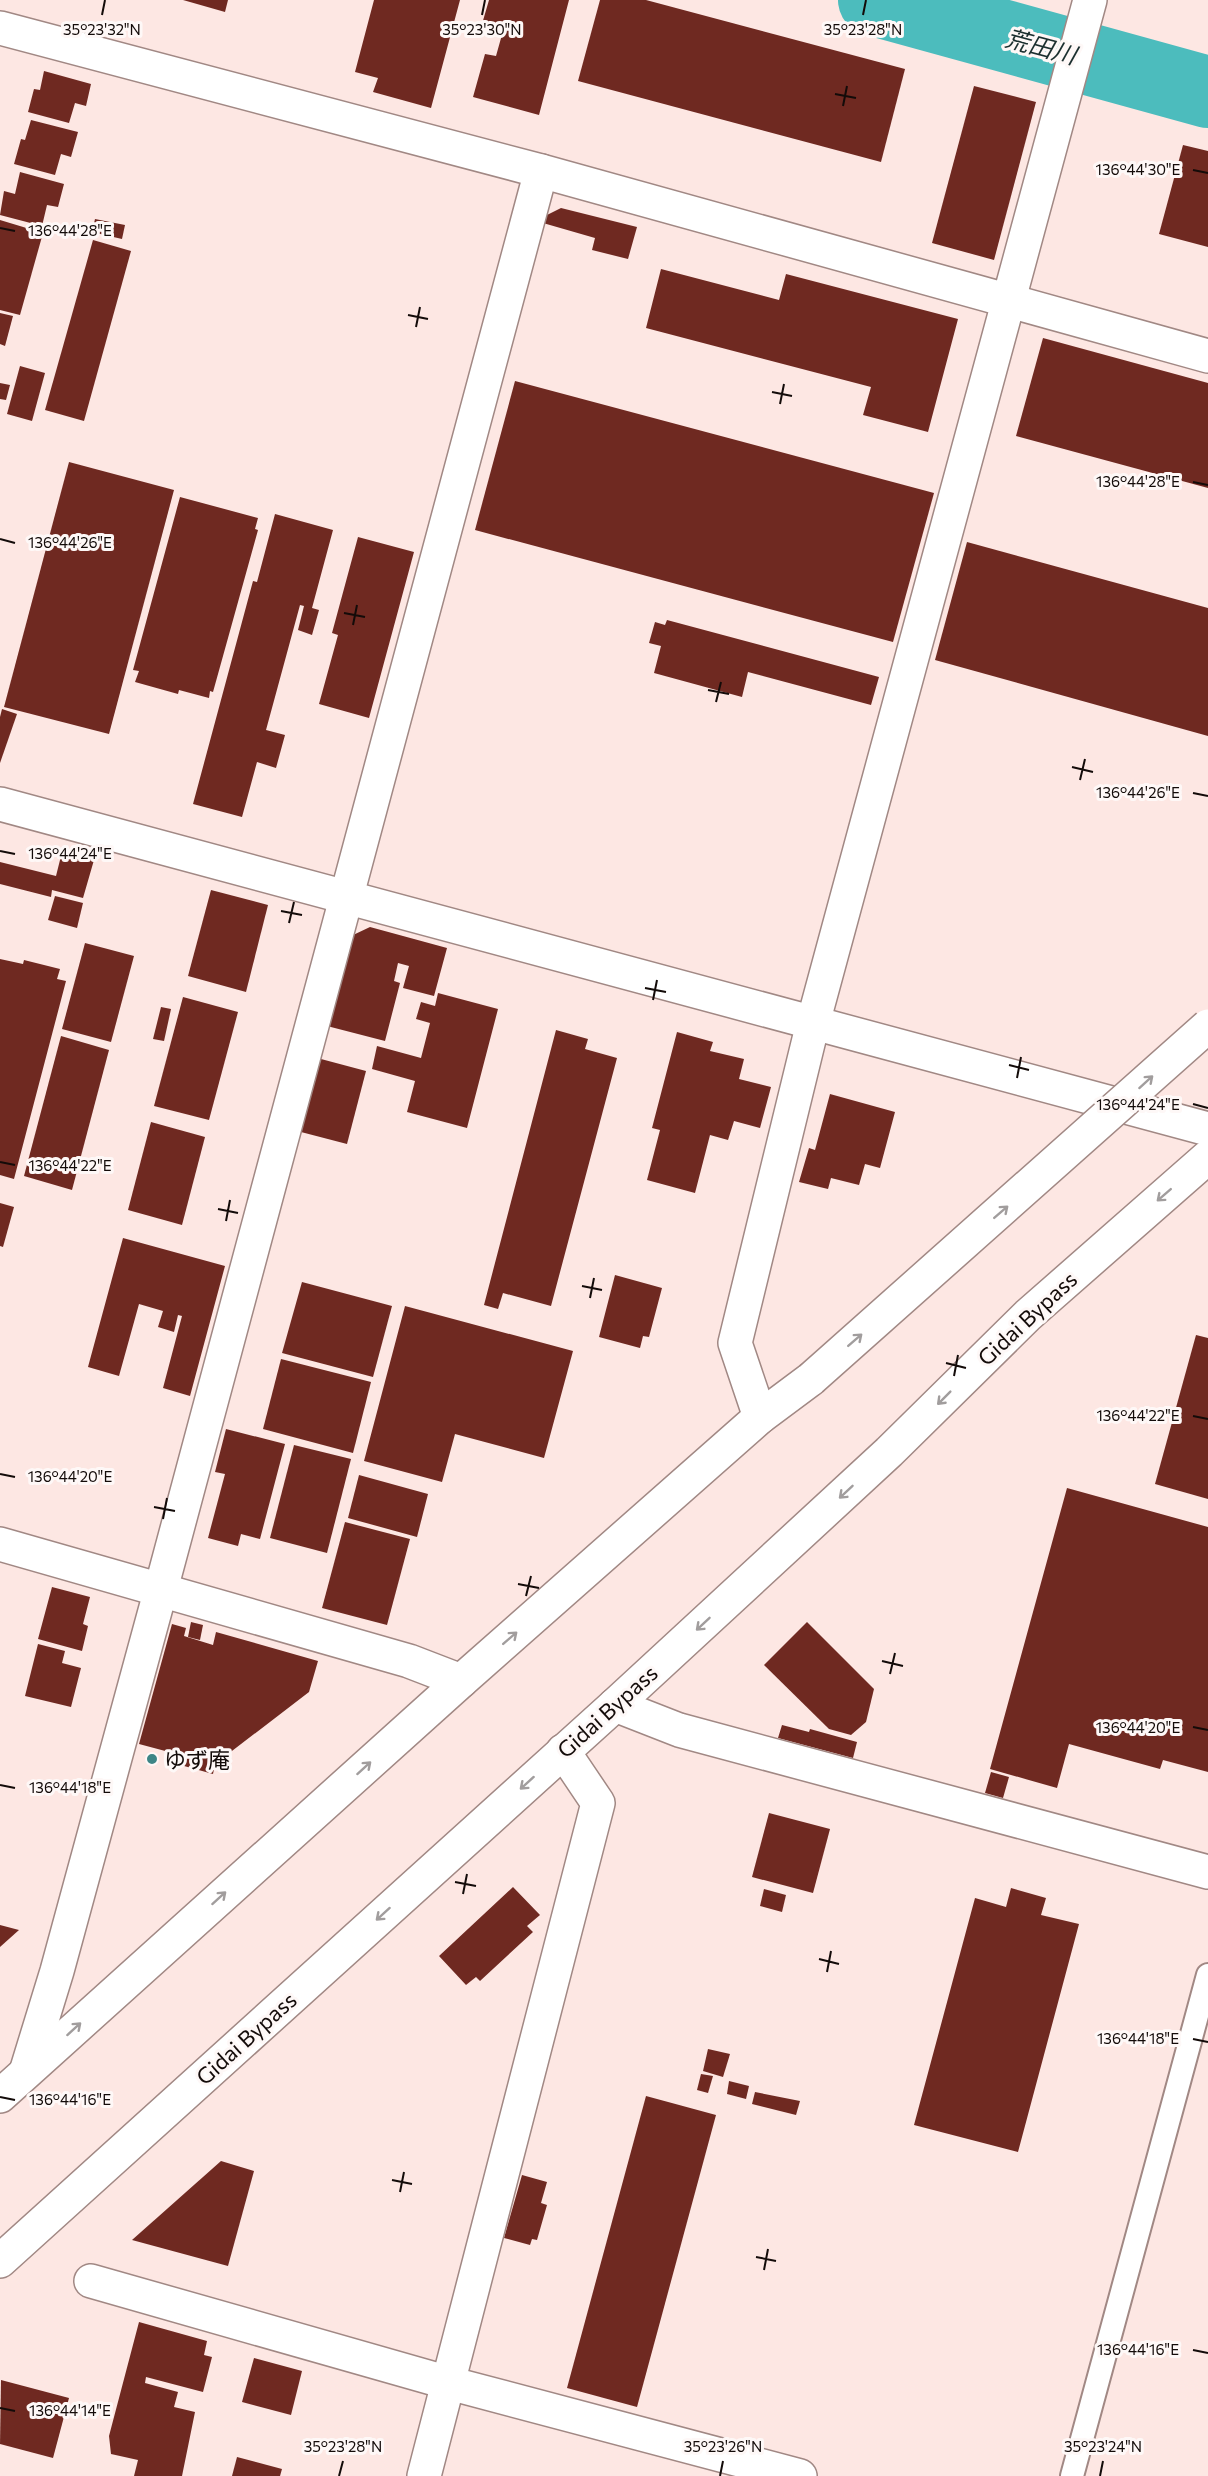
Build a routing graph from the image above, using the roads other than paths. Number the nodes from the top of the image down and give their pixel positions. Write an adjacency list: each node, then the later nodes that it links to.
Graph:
1 (1090, 0): 4 (main road)
2 (0, 30): 3 (main road)
3 (541, 171): 4 (main road); 7 (main road)
4 (1009, 302): 5 (main road); 8 (main road)
5 (1208, 356)
6 (0, 804): 7 (main road)
7 (345, 897): 8 (main road); 14 (main road)
8 (813, 1023): 10 (main road); 12 (main road)
9 (1208, 1026): 12 (main road, one-way to 9, bridge)
10 (1208, 1129)
11 (1208, 1156): 16 (main road, Gidai Bypass, one-way to 16)
12 (760, 1417): 15 (main road, one-way to 12)
13 (0, 1544): 14 (main road)
14 (161, 1589): 15 (main road); 20 (main road)
15 (461, 1681): 20 (main road, one-way to 15)
16 (615, 1705): 17 (main road, Gidai Bypass); 18 (main road)
17 (563, 1751): 22 (main road, Gidai Bypass, one-way to 22); 24 (main road)
18 (1208, 1872)
19 (1208, 1974): 27 (lane)
20 (26, 2072): 21 (main road)
21 (0, 2096)
22 (0, 2261)
23 (92, 2281): 24 (main road)
24 (449, 2383): 25 (main road); 26 (main road)
25 (424, 2476)
26 (800, 2476)
27 (1072, 2476)

